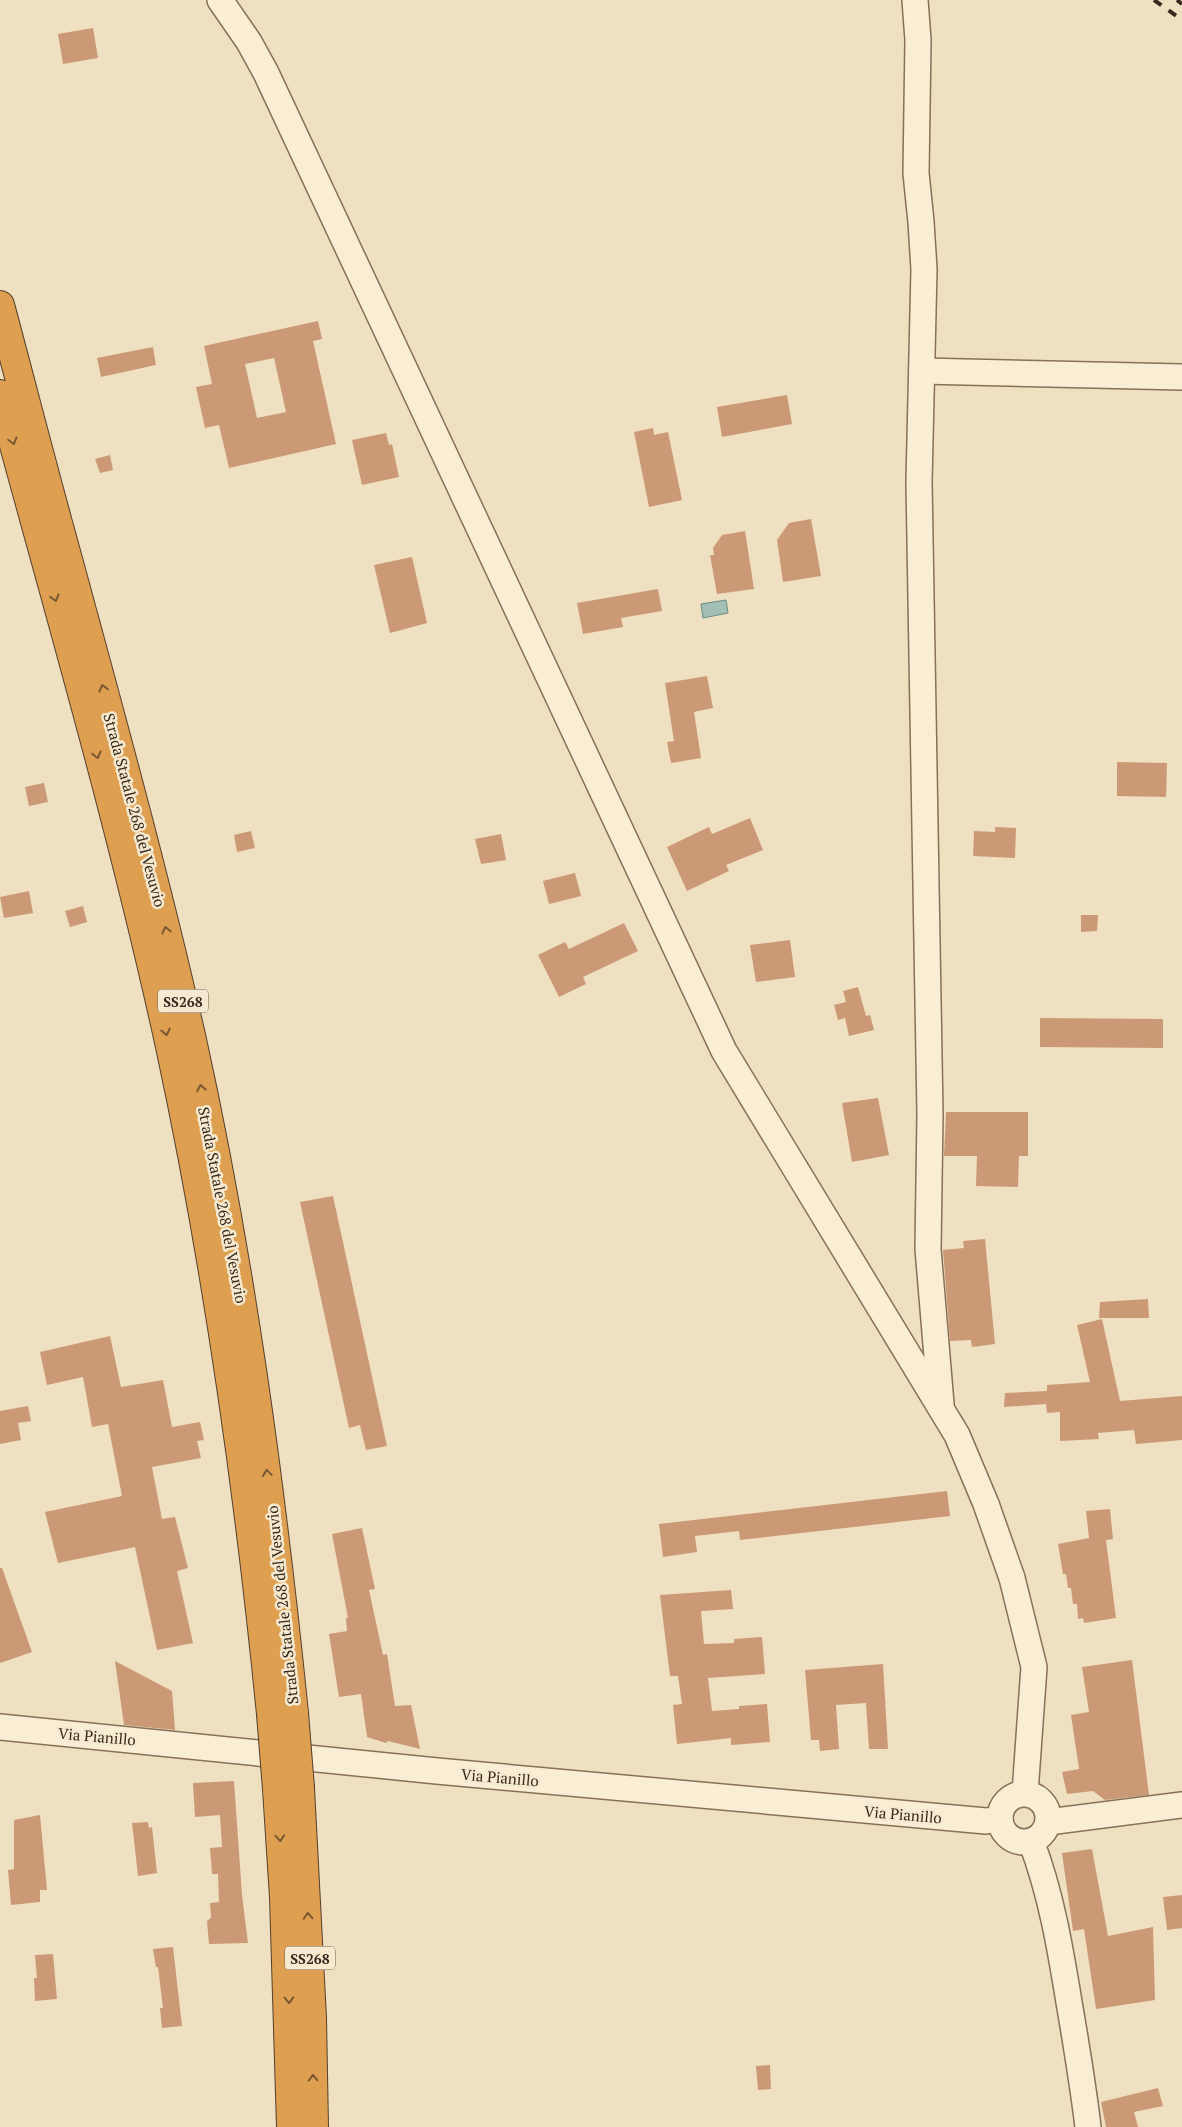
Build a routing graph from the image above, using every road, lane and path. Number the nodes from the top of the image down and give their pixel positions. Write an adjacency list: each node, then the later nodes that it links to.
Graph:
1 (220, 0): 7 (street)
2 (915, 0): 4 (street)
3 (0, 305): 8 (highway, Strada Statale 268 del Vesuvio / SS268, one-way to 3)
4 (922, 371): 5 (street); 7 (street)
5 (1182, 377)
6 (0, 394): 8 (highway, Strada Statale 268 del Vesuvio / SS268, one-way to 8)
7 (942, 1410): 11 (street)
8 (283, 1713): 10 (highway, Strada Statale 268 del Vesuvio / SS268, bridge)
9 (0, 1727): 13 (street, Via Pianillo)
10 (288, 1789): 16 (highway, Strada Statale 268 del Vesuvio / SS268, one-way to 16); 17 (highway, Strada Statale 268 del Vesuvio / SS268, one-way to 10)
11 (1025, 1793): 13 (street); 14 (street)
12 (1182, 1805): 14 (street)
13 (1000, 1819): 15 (street)
14 (1048, 1822): 15 (street)
15 (1031, 1841): 18 (street)
16 (292, 2127)
17 (314, 2127)
18 (1088, 2127)

